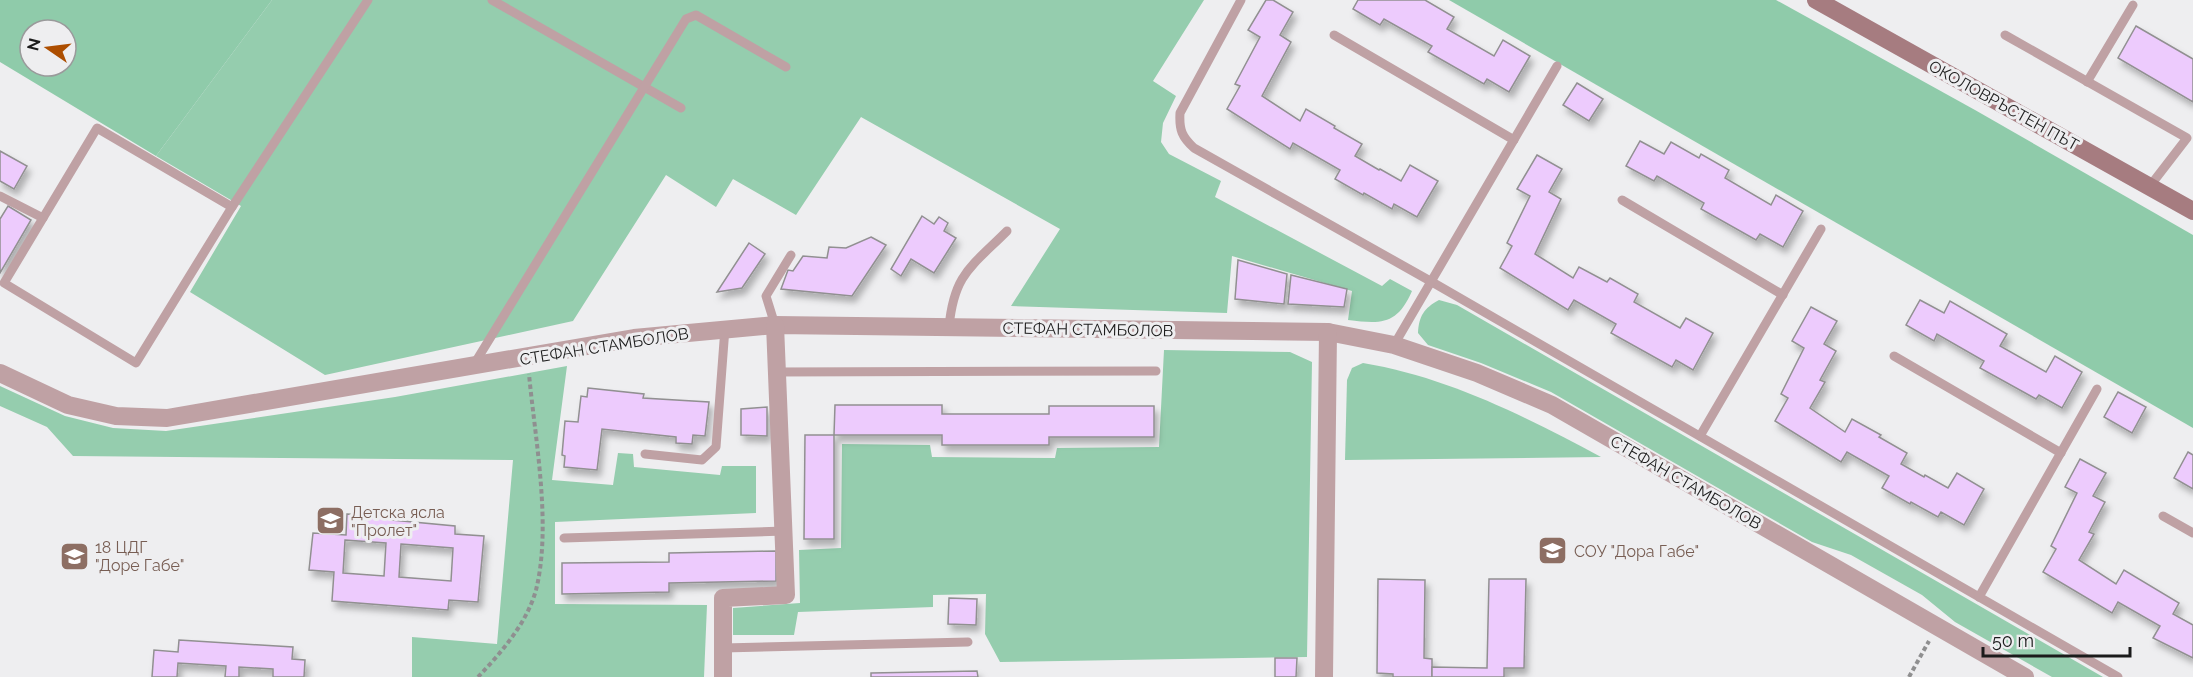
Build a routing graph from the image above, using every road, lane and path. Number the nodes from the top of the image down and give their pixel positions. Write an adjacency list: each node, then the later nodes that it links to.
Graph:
1 (368, 0): 17 (lane)
2 (492, 0): 11 (lane)
3 (1241, 0): 23 (lane)
4 (1816, 0): 14 (main road, ОКОЛОВРЪСТЕН ПЪТ)
5 (2133, 5): 10 (lane)
6 (1334, 35): 13 (lane)
7 (2005, 35): 10 (lane)
8 (1557, 66): 13 (lane)
9 (786, 68): 11 (lane)
10 (2087, 82): 14 (lane)
11 (646, 88): 12 (lane); 32 (lane)
12 (681, 108)
13 (1514, 140): 23 (lane)
14 (2150, 186): 18 (main road, ОКОЛОВРЪСТЕН ПЪТ)
15 (0, 196): 19 (lane)
16 (1622, 200): 24 (lane)
17 (232, 207): 19 (lane); 19 (lane)
18 (2193, 211)
19 (43, 218)
20 (1821, 230): 24 (lane)
21 (1007, 231): 26 (lane)
22 (791, 255): 25 (lane)
23 (1432, 282): 29 (lane); 37 (lane)
24 (1783, 295): 37 (lane)
25 (775, 325): 26 (street, СТЕФАН СТАМБОЛОВ); 27 (street, СТЕФАН СТАМБОЛОВ); 34 (street)
26 (949, 327): 28 (street, СТЕФАН СТАМБОЛОВ)
27 (725, 328): 31 (street, СТЕФАН СТАМБОЛОВ); 39 (lane)
28 (1328, 332): 29 (street, СТЕФАН СТАМБОЛОВ); 50 (street)
29 (1394, 345): 45 (street, СТЕФАН СТАМБОЛОВ)
30 (1894, 356): 38 (lane)
31 (527, 358): 32 (street, СТЕФАН СТАМБОЛОВ); 48 (path)
32 (471, 368): 35 (street, СТЕФАН СТАМБОЛОВ)
33 (1156, 371): 34 (lane)
34 (777, 372): 41 (street)
35 (0, 373)
36 (2097, 389): 38 (lane)
37 (1700, 436): 44 (lane)
38 (2061, 453): 44 (lane)
39 (645, 454)
40 (2163, 516): 42 (lane)
41 (784, 531): 43 (lane); 47 (street)
42 (2193, 533)
43 (564, 538)
44 (1979, 597): 53 (lane)
45 (1936, 627): 51 (path); 52 (street, СТЕФАН СТАМБОЛОВ)
46 (968, 642): 47 (lane)
47 (723, 648): 49 (street)
48 (478, 677)
49 (723, 677)
50 (1324, 677)
51 (1909, 677)
52 (2025, 677)
53 (2118, 677)

